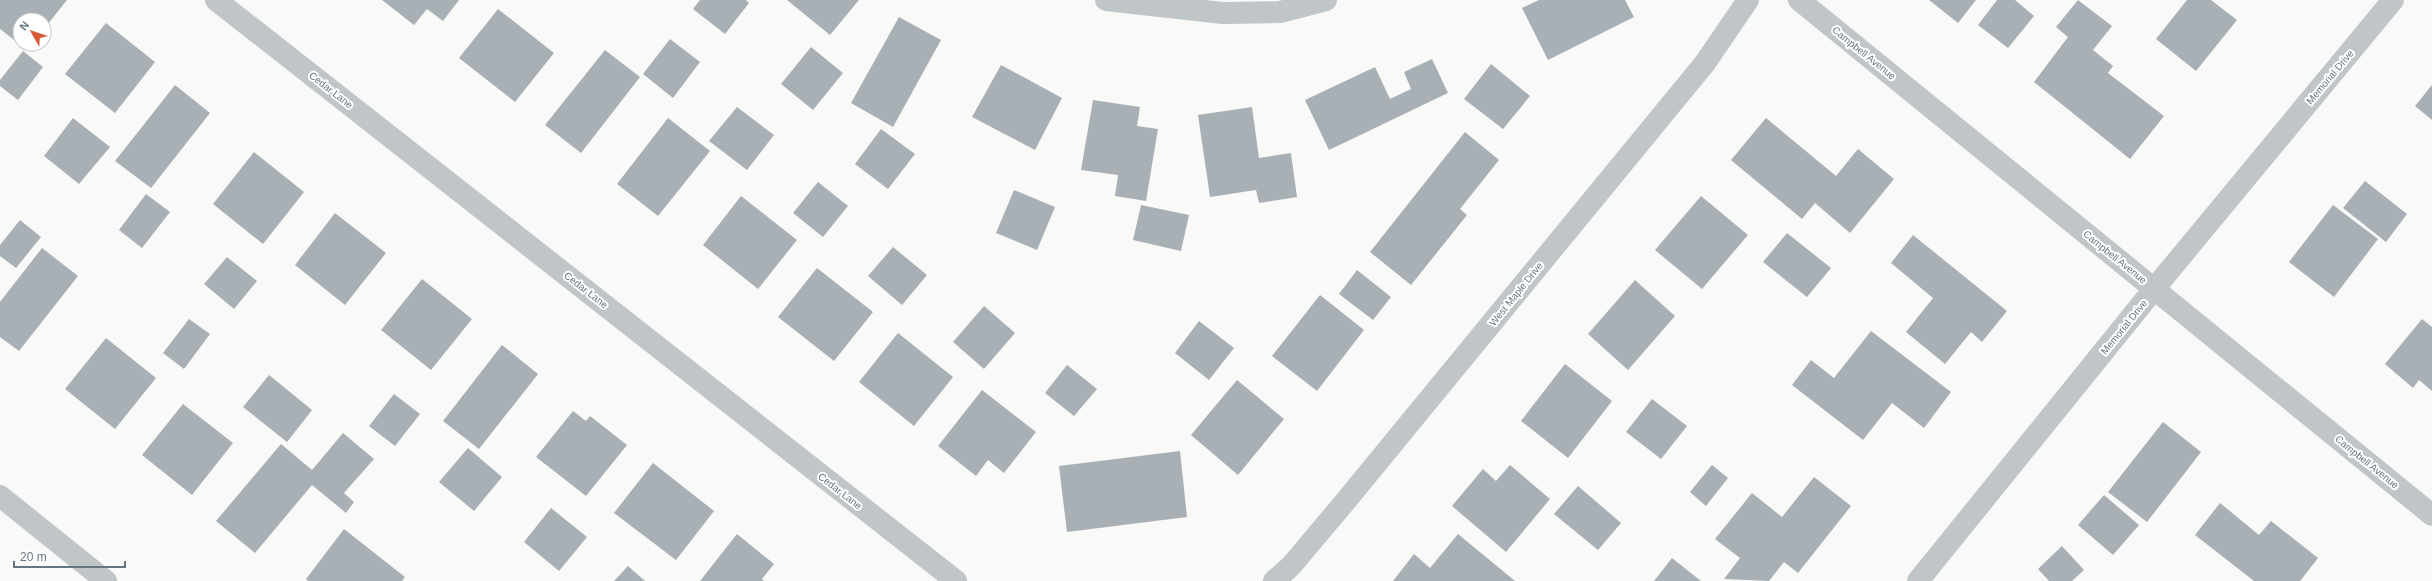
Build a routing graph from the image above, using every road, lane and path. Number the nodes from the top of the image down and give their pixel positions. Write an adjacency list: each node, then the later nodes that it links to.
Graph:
1 (216, 0): 11 (street, Cedar Lane)
2 (1106, 0): 3 (street)
3 (1326, 0)
4 (1748, 0): 12 (street, West Maple Drive)
5 (1799, 0): 7 (street, Campbell Avenue)
6 (2393, 0): 7 (street, Memorial Drive)
7 (2154, 289): 9 (street, Campbell Avenue); 13 (street, Memorial Drive)
8 (0, 496): 10 (street)
9 (2432, 515)
10 (106, 581)
11 (956, 581)
12 (1274, 581)
13 (1918, 581)

